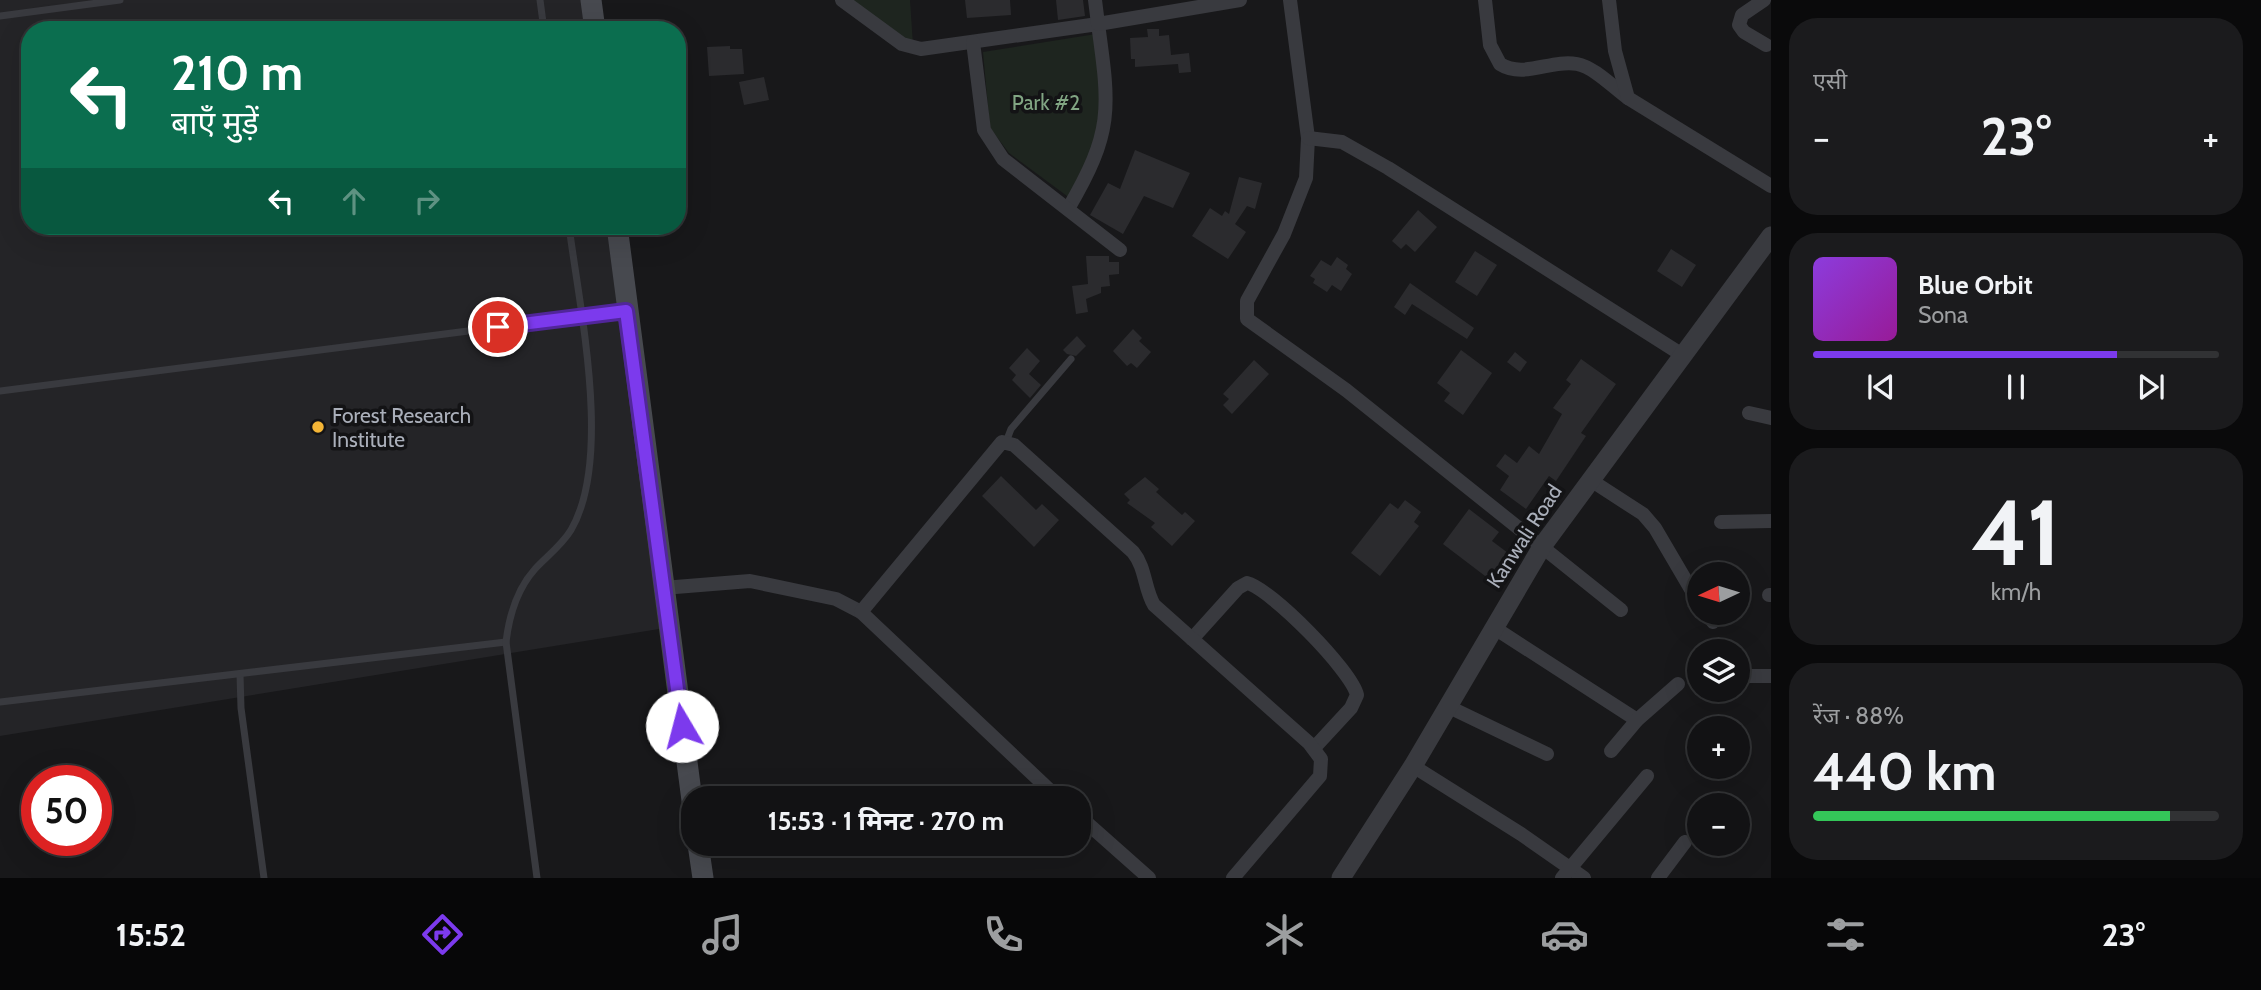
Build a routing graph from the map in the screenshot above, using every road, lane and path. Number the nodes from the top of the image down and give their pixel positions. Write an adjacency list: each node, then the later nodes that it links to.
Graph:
1 (120, 0): 11 (lane)
2 (540, 0): 12 (lane)
3 (592, 0): 13 (main road)
4 (842, 0): 15 (street)
5 (1095, 0): 14 (street)
6 (1240, 0): 14 (street)
7 (1290, 0): 18 (street)
8 (1485, 0): 17 (street)
9 (1609, 0): 17 (street)
10 (1765, 0): 16 (street)
11 (0, 16)
12 (543, 21)
13 (594, 21)
14 (1098, 24): 15 (street); 20 (street)
15 (973, 42): 20 (street)
16 (1766, 45)
17 (1628, 98): 19 (street)
18 (1308, 138): 27 (street); 36 (street)
19 (1771, 186)
20 (1068, 209): 24 (street)
21 (570, 235): 26 (lane)
22 (618, 235): 25 (main road)
23 (1771, 236): 27 (street, Kanwali Road)
24 (1120, 250)
25 (626, 311): 26 (lane); 38 (main road)
26 (581, 317): 29 (lane); 43 (lane)
27 (1684, 356): 33 (street, Kanwali Road)
28 (1071, 359): 32 (lane)
29 (0, 391)
30 (1749, 413): 31 (street)
31 (1771, 418)
32 (1006, 442): 40 (street); 42 (street)
33 (1589, 479): 36 (street, Kanwali Road); 37 (street)
34 (1771, 521): 35 (street)
35 (1721, 522)
36 (1543, 545): 39 (street); 41 (street, Kanwali Road)
37 (1687, 583)
38 (663, 587): 40 (street); 56 (main road)
39 (1621, 610)
40 (861, 612): 57 (street)
41 (1493, 627): 49 (street, Kanwali Road); 50 (street)
42 (1192, 639): 51 (street); 51 (street)
43 (506, 642): 44 (lane); 63 (lane)
44 (240, 674): 48 (lane); 62 (lane)
45 (1771, 676): 46 (street)
46 (1750, 677)
47 (1678, 684): 50 (street)
48 (0, 702)
49 (1449, 707): 53 (street); 54 (street, Kanwali Road)
50 (1637, 720): 52 (street)
51 (1314, 748): 66 (street)
52 (1611, 751)
53 (1547, 754)
54 (1413, 766): 61 (street); 67 (street, Kanwali Road)
55 (1647, 776): 61 (street)
56 (690, 786)
57 (1046, 786)
58 (1091, 827): 65 (street)
59 (1685, 842): 69 (street)
60 (700, 856): 64 (main road)
61 (1567, 872): 68 (street)
62 (264, 878)
63 (537, 878)
64 (703, 878)
65 (1149, 878)
66 (1233, 878)
67 (1341, 878)
68 (1584, 878)
69 (1658, 878)

